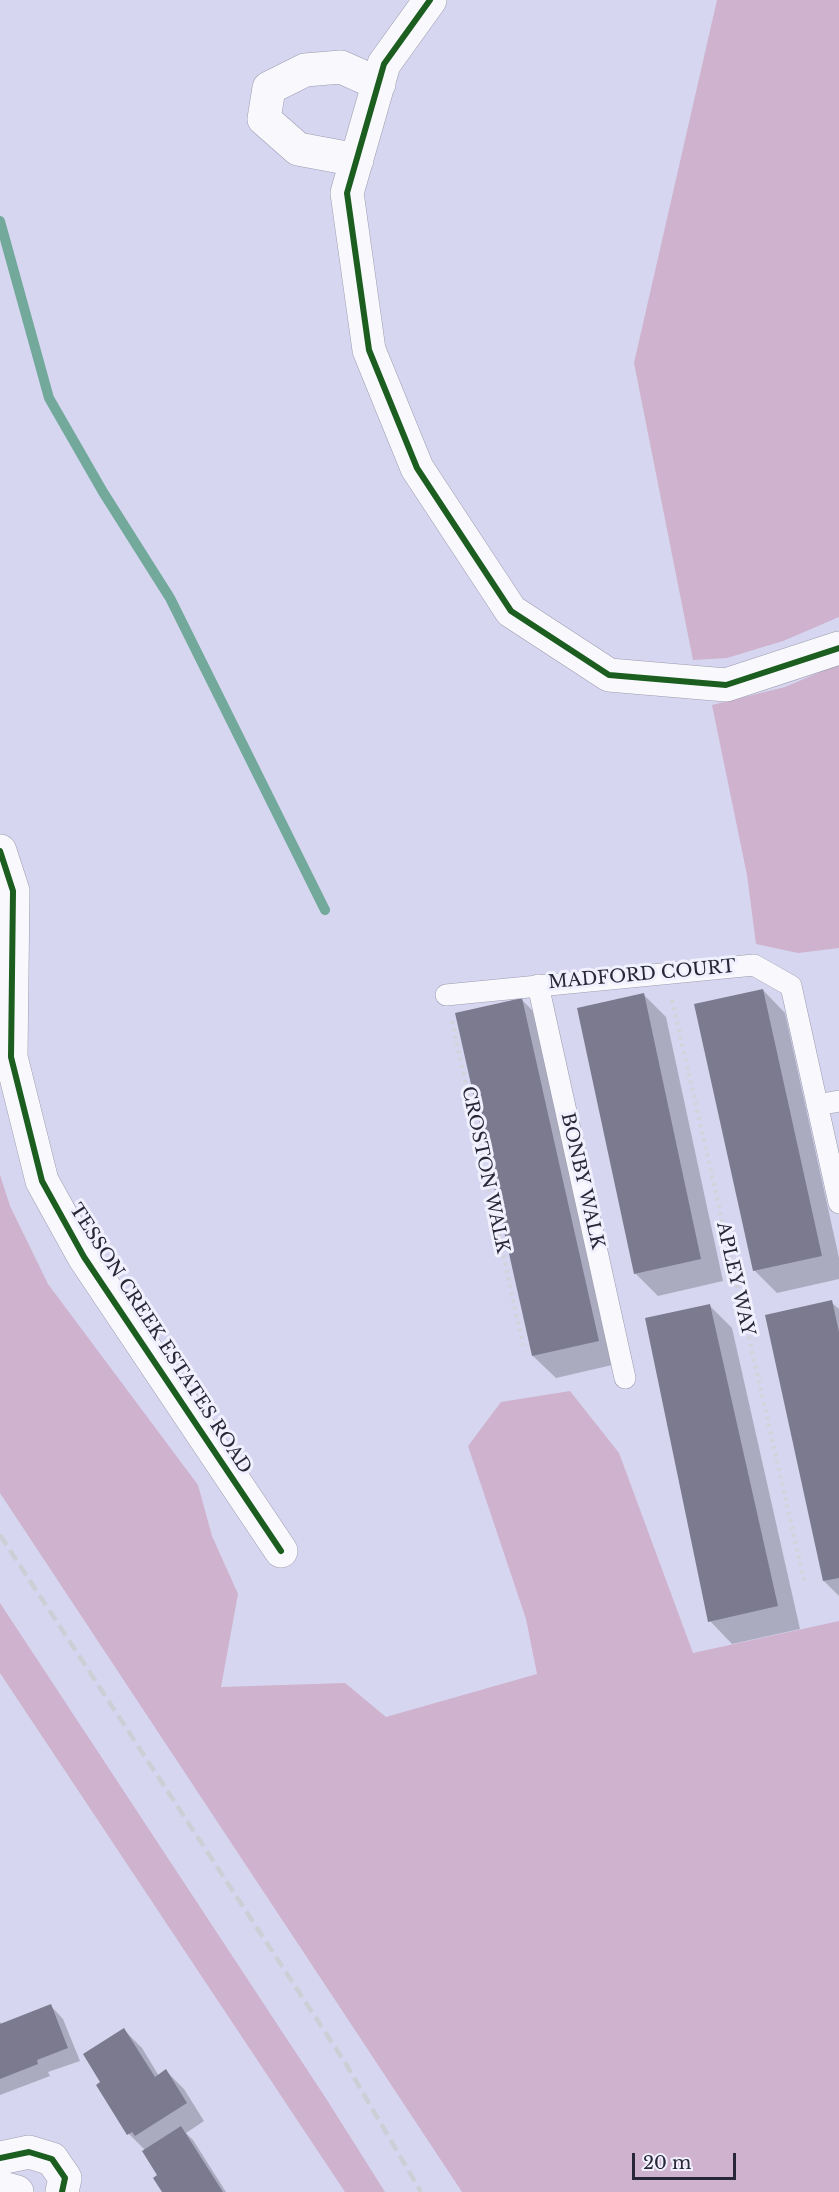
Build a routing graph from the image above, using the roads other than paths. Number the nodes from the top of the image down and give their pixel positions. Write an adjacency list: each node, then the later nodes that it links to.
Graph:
1 (430, 0): 2 (street)
2 (379, 84): 3 (street); 3 (street)
3 (357, 160): 4 (street)
4 (839, 648)
5 (0, 851): 12 (street, TESSON CREEK ESTATES ROAD)
6 (538, 985): 7 (lane, MADFORD COURT); 9 (lane, MADFORD COURT); 11 (lane, BONBY WALK)
7 (446, 995)
8 (839, 1101): 9 (lane)
9 (817, 1105): 10 (lane, MADFORD COURT)
10 (839, 1203)
11 (625, 1378)
12 (281, 1551)
13 (0, 2158): 16 (street)
14 (0, 2190): 15 (street)
15 (16, 2192)
16 (62, 2192)

